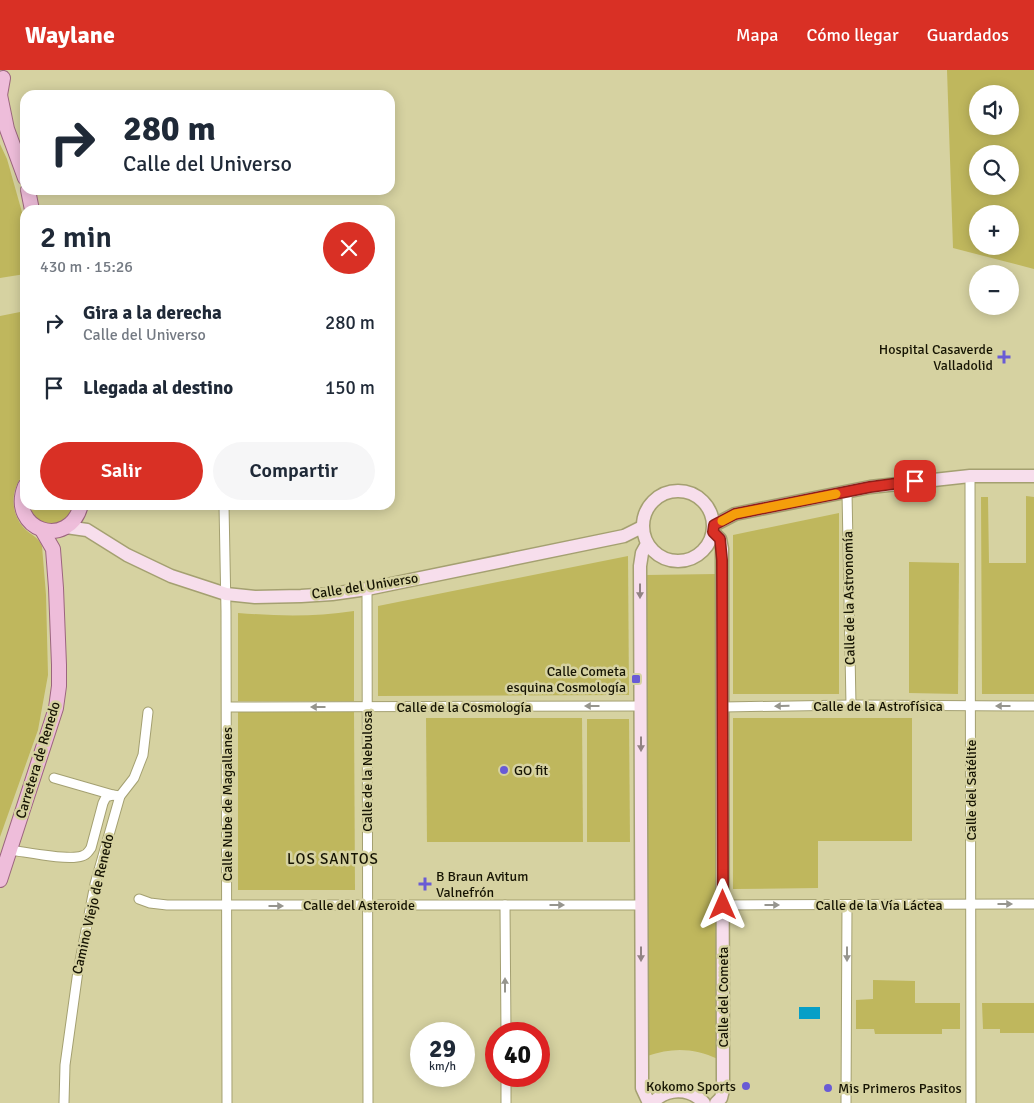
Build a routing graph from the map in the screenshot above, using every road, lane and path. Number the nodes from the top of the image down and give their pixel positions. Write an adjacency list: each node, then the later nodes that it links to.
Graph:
1 (4, 76): 2 (main road)
2 (0, 95): 3 (main road)
3 (4, 123): 4 (main road)
4 (20, 165)
5 (970, 476): 6 (street); 7 (street); 24 (street, Calle del Satélite)
6 (1034, 476)
7 (847, 492): 13 (street); 22 (street, Calle de la Astronomía)
8 (23, 510): 16 (main road, Carretera de Renedo)
9 (80, 510): 14 (main road, Carretera de Renedo)
10 (80, 510): 17 (street)
11 (224, 510): 21 (street, Calle Nube de Magallanes)
12 (710, 510): 13 (street); 15 (street); 18 (street)
13 (735, 514): 15 (street)
14 (63, 528): 16 (main road); 17 (street, Calle del Universo); 19 (main road, Carretera de Renedo)
15 (713, 528): 18 (street); 28 (street, Calle del Cometa)
16 (42, 530): 19 (main road, Carretera de Renedo)
17 (87, 530): 21 (street, Calle del Universo)
18 (645, 536): 20 (street, Calle del Universo); 23 (street, one-way to 23)
19 (52, 549): 32 (main road, Carretera de Renedo)
20 (367, 589): 21 (street, Calle del Universo); 27 (street, Calle de la Nebulosa)
21 (226, 594): 26 (street, Calle Nube de Magallanes)
22 (851, 705): 24 (street, Calle de la Astrofísica); 28 (street, Calle de la Astrofísica, one-way to 28)
23 (641, 706): 27 (street, Calle de la Cosmología, one-way to 27); 37 (street, one-way to 37)
24 (971, 706): 25 (street, Calle de la Astrofísica, one-way to 24); 40 (street, Calle del Satélite)
25 (1034, 706)
26 (226, 707): 27 (street, Calle de la Cosmología, one-way to 26); 41 (street, Calle Nube de Magallanes)
27 (367, 707): 36 (street, Calle de la Nebulosa)
28 (723, 707): 38 (street, Calle del Cometa)
29 (148, 712): 31 (street, Camino Viejo de Renedo)
30 (54, 778): 31 (street)
31 (116, 796): 32 (street); 45 (street, Camino Viejo de Renedo)
32 (10, 850): 33 (main road, Carretera de Renedo)
33 (0, 880)
34 (139, 899): 41 (street, Calle del Asteroide)
35 (1034, 904): 40 (street, Calle de la Vía Láctea, one-way to 35)
36 (368, 905): 41 (street, Calle del Asteroide, one-way to 36); 42 (street, Calle del Asteroide); 47 (street, Calle de la Nebulosa)
37 (641, 905): 42 (street, Calle del Asteroide, one-way to 37); 49 (street, one-way to 49)
38 (723, 905): 39 (street, Calle de la Vía Láctea, one-way to 39); 51 (street, Calle del Cometa)
39 (847, 905): 40 (street, Calle de la Vía Láctea); 52 (street, one-way to 52)
40 (972, 905): 53 (street, Calle del Satélite)
41 (228, 906): 46 (street, Calle Nube de Magallanes)
42 (505, 906): 43 (street, one-way to 42)
43 (506, 1022)
44 (506, 1087): 48 (street)
45 (64, 1103)
46 (227, 1103)
47 (368, 1103)
48 (506, 1103)
49 (651, 1103): 50 (street)
50 (704, 1103)
51 (716, 1103)
52 (846, 1103)
53 (971, 1103)

